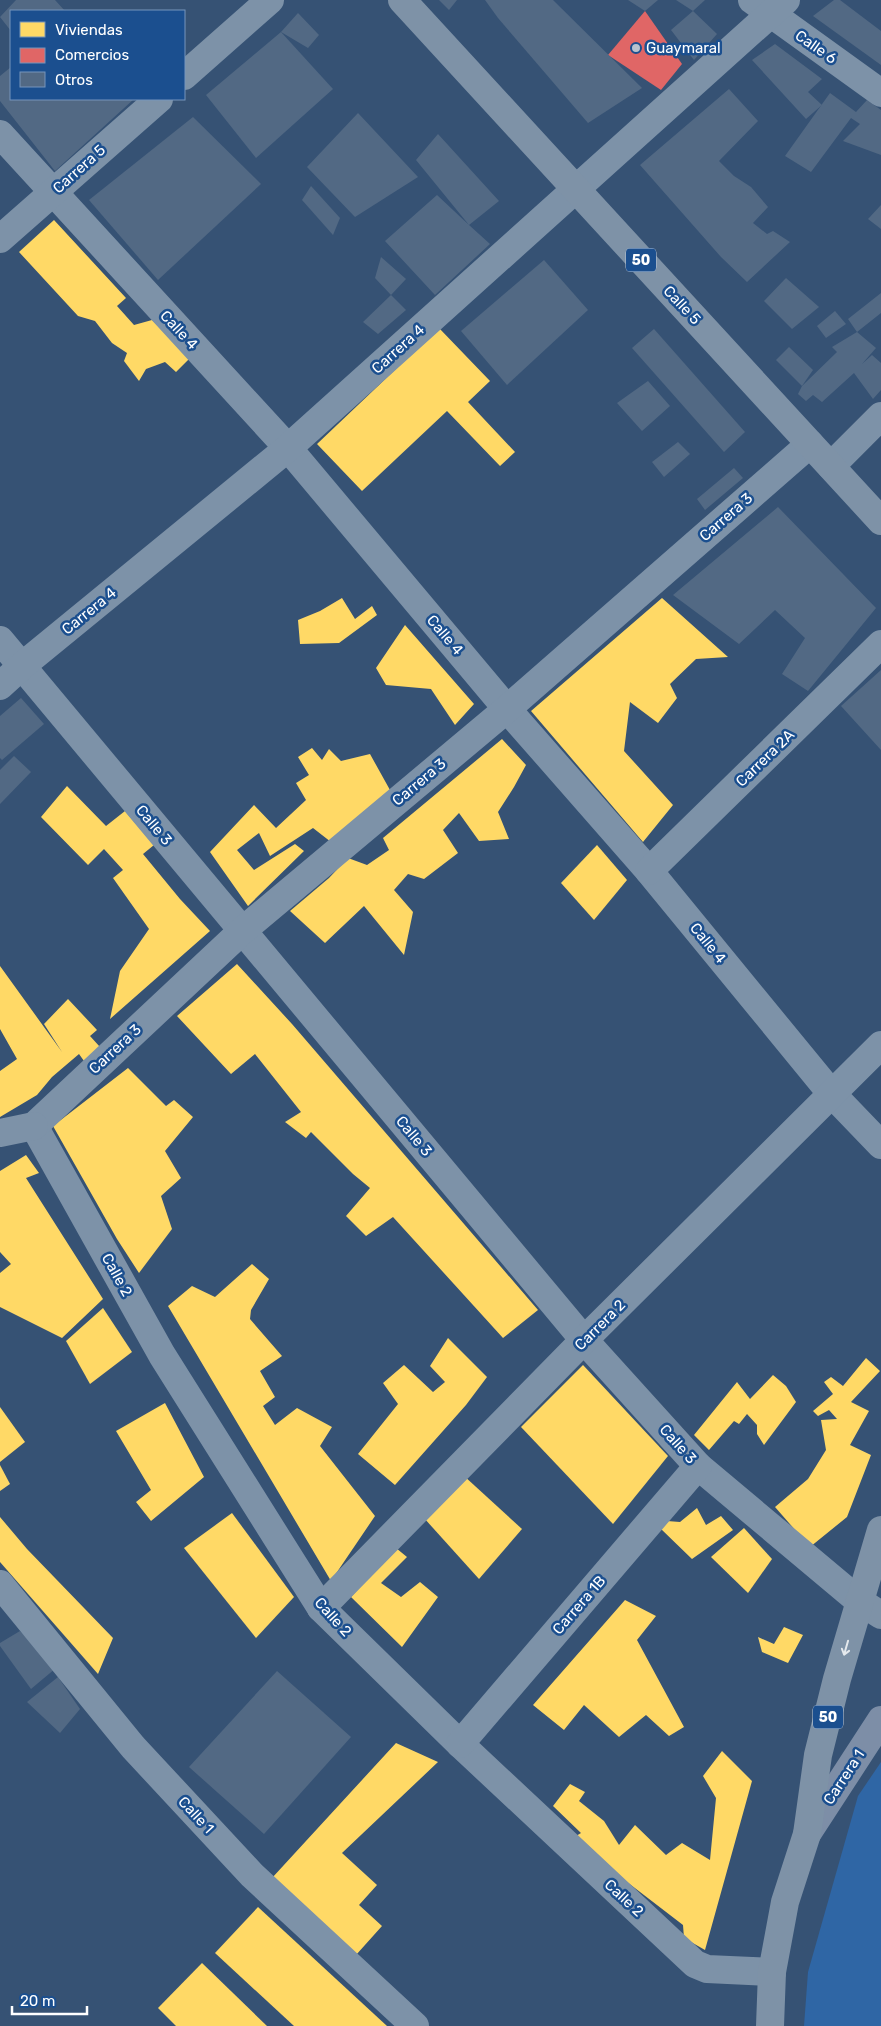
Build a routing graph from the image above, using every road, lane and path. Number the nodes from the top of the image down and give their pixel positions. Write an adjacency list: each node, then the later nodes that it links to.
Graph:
1 (270, 0): 4 (street)
2 (402, 0): 8 (highway, Calle 5 / 50)
3 (769, 5): 5 (street, Calle 6); 8 (street, Carrera 4)
4 (185, 75)
5 (881, 93)
6 (157, 100): 9 (street, Carrera 5)
7 (0, 134): 9 (street, Calle 4)
8 (577, 190): 12 (highway, Calle 5 / 50); 13 (street, Carrera 4)
9 (53, 192): 10 (street, Carrera 5); 13 (street, Calle 4)
10 (0, 239)
11 (881, 416): 14 (street)
12 (810, 444): 14 (highway, Calle 5 / 50); 20 (street, Carrera 3)
13 (288, 448): 18 (street, Carrera 4); 20 (street, Calle 4)
14 (830, 466): 15 (highway, Calle 5 / 50)
15 (881, 521)
16 (0, 640): 18 (street, Calle 3)
17 (881, 644): 21 (street, Carrera 2A)
18 (22, 666): 19 (street, Carrera 4); 22 (street, Calle 3)
19 (0, 686)
20 (507, 709): 21 (street, Calle 4); 22 (street, Carrera 3)
21 (649, 871): 24 (street, Calle 4)
22 (242, 931): 25 (street, Carrera 3); 28 (street, Calle 3)
23 (881, 1045): 24 (street, Carrera 2)
24 (831, 1093): 27 (street, Calle 4); 28 (street, Carrera 2)
25 (34, 1126): 26 (street); 32 (street, Calle 2)
26 (0, 1133)
27 (881, 1145)
28 (584, 1340): 29 (street, Calle 3); 32 (street, Carrera 2)
29 (698, 1466): 33 (street, Calle 3); 35 (street, Carrera 1B)
30 (881, 1530): 33 (highway, 50)
31 (0, 1584): 38 (street, Calle 1)
32 (321, 1608): 35 (street, Calle 2)
33 (870, 1608): 36 (highway, 50, one-way to 36)
34 (881, 1720): 36 (main road, Carrera 1 / 50)
35 (460, 1744): 37 (street, Calle 2)
36 (807, 1834): 37 (highway, 50)
37 (772, 1972): 39 (highway, 50)
38 (415, 2026)
39 (770, 2026)

